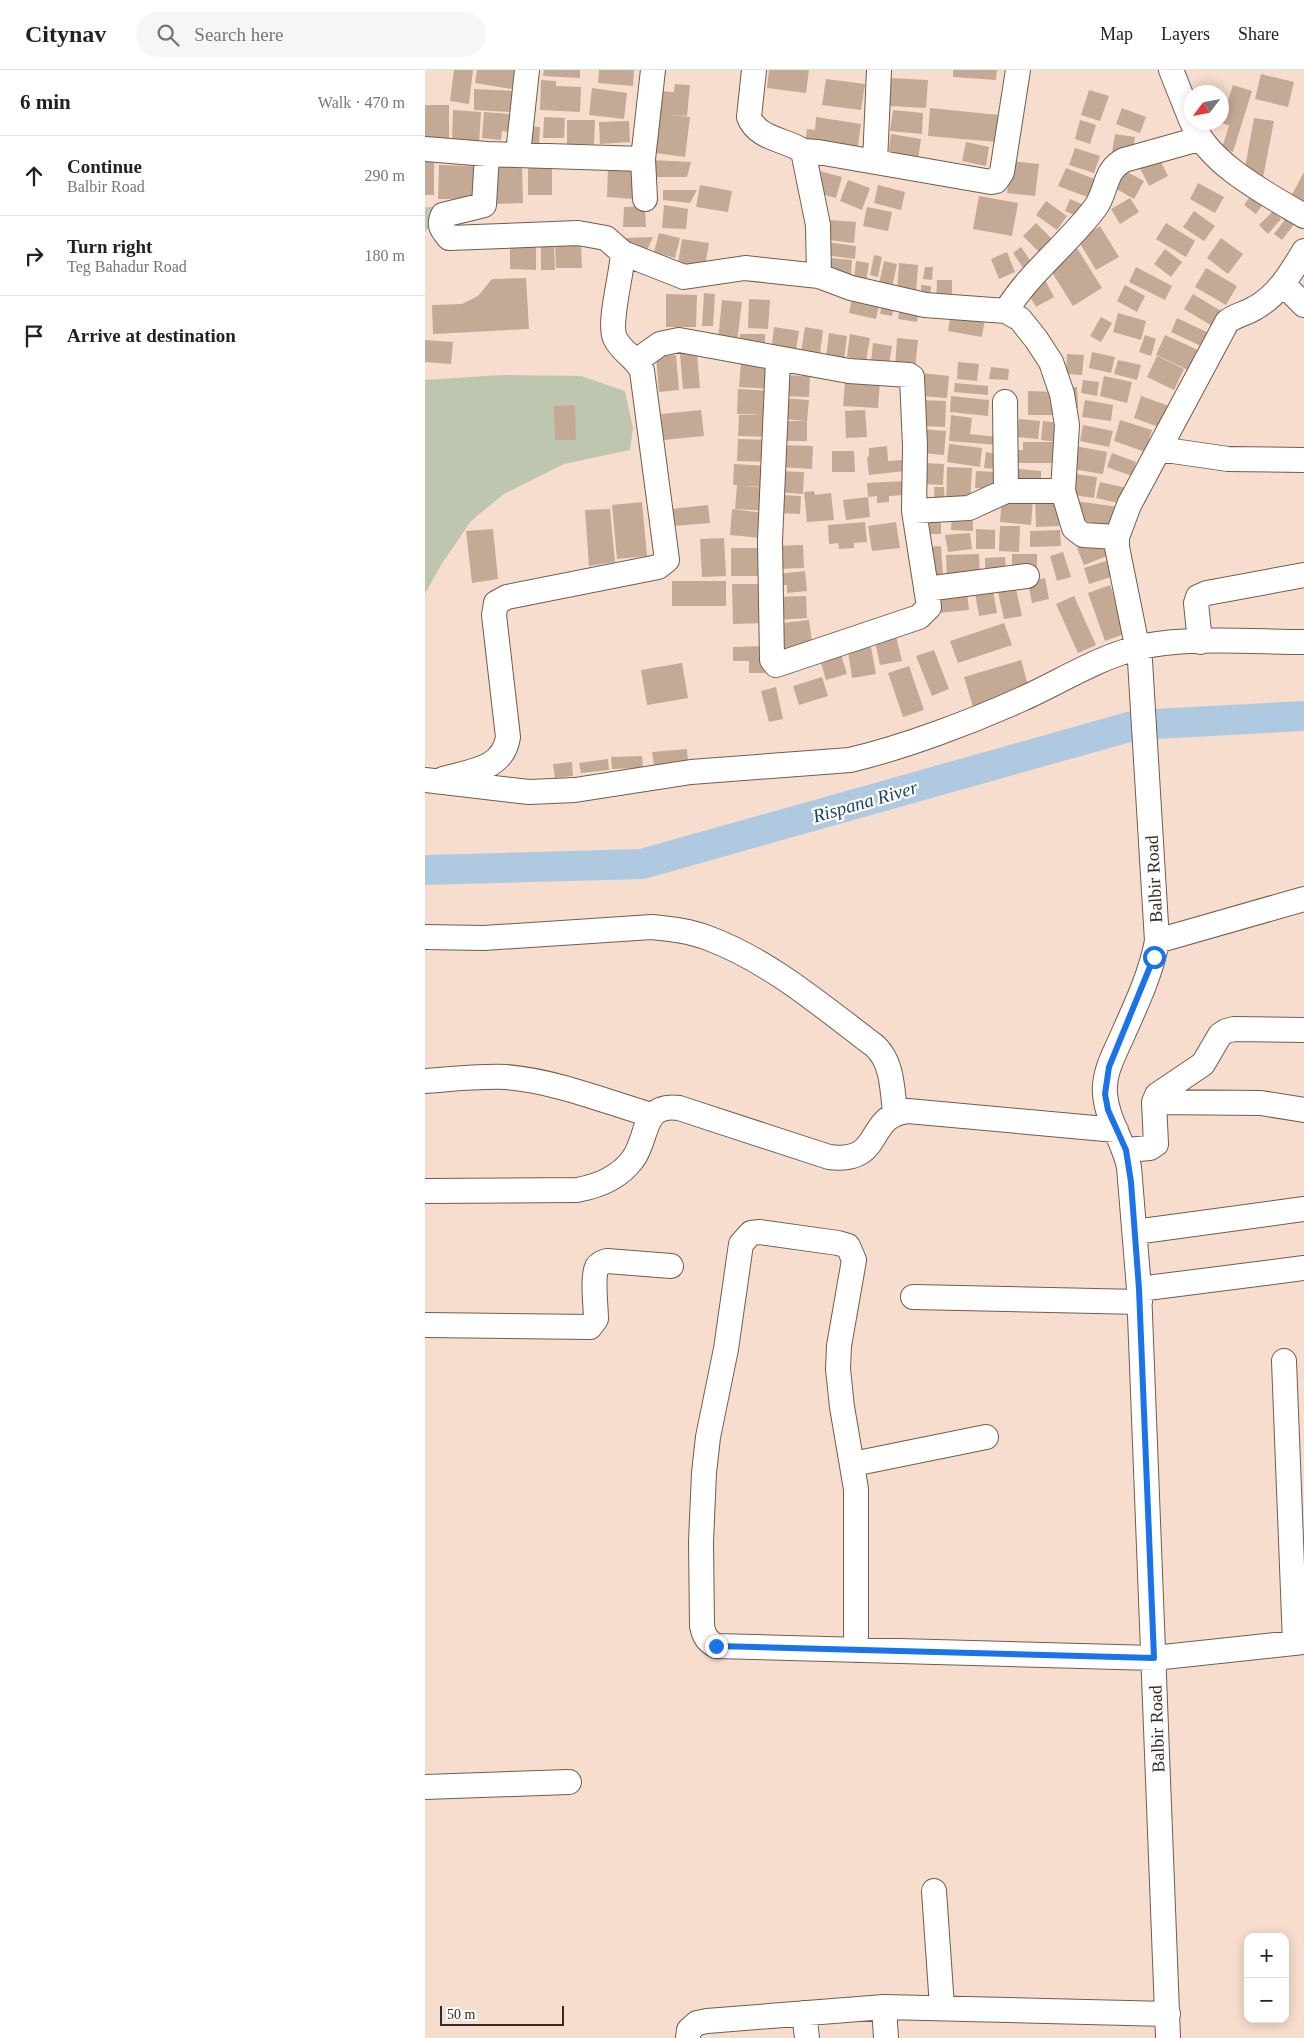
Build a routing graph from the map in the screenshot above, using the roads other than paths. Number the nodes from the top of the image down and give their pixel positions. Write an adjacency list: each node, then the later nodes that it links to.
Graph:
1 (527, 70): 13 (street)
2 (653, 70): 14 (street)
3 (754, 70): 11 (street)
4 (879, 70): 15 (street)
5 (1018, 70): 15 (street)
6 (1171, 70): 7 (street)
7 (1184, 102)
8 (1188, 130): 23 (street)
9 (1197, 130): 17 (street)
10 (425, 148): 12 (street)
11 (803, 151): 15 (street); 20 (street)
12 (487, 154): 13 (street); 19 (street)
13 (518, 154): 14 (street)
14 (643, 159): 16 (street)
15 (875, 162)
16 (645, 199)
17 (1304, 216)
18 (1304, 251): 21 (street)
19 (623, 257): 20 (street); 25 (street)
20 (819, 276): 23 (street)
21 (1284, 285): 22 (street); 27 (street)
22 (1304, 305)
23 (1006, 311): 30 (street)
24 (778, 360): 25 (street); 31 (street); 35 (street)
25 (636, 361): 39 (street)
26 (1005, 402): 29 (street)
27 (1159, 449): 28 (street); 32 (street)
28 (1304, 460)
29 (1005, 491): 30 (street); 31 (street)
30 (1063, 491): 32 (street)
31 (914, 511): 35 (street)
32 (1117, 537): 38 (street, Balbir Road)
33 (1304, 575): 36 (street)
34 (1027, 576): 35 (street)
35 (926, 589)
36 (1200, 642): 37 (street); 38 (street)
37 (1304, 642)
38 (1139, 654): 39 (street); 42 (street, Balbir Road)
39 (430, 781)
40 (1304, 899): 42 (street)
41 (425, 937): 47 (street)
42 (1157, 941): 49 (street, Balbir Road)
43 (1304, 1030): 45 (street)
44 (425, 1081): 48 (street)
45 (1154, 1102): 46 (street); 49 (street)
46 (1304, 1110)
47 (895, 1112): 48 (street); 49 (street)
48 (651, 1115): 50 (street)
49 (1121, 1140): 52 (street, Balbir Road)
50 (425, 1191)
51 (1304, 1210): 52 (street)
52 (1135, 1232): 55 (street, Balbir Road)
53 (671, 1266): 57 (street)
54 (1304, 1268): 55 (street)
55 (1139, 1295): 56 (street); 63 (street, Balbir Road)
56 (913, 1297)
57 (425, 1325)
58 (1284, 1361): 61 (street)
59 (986, 1437): 60 (street)
60 (853, 1464): 62 (street); 62 (street)
61 (1299, 1643): 63 (street)
62 (856, 1650): 63 (street)
63 (1154, 1658): 70 (street, Balbir Road)
64 (569, 1782): 65 (street)
65 (425, 1787)
66 (934, 1891): 68 (street)
67 (884, 2007): 68 (street); 69 (street); 73 (street)
68 (942, 2008): 70 (street)
69 (804, 2012): 71 (street); 72 (street)
70 (1168, 2014): 74 (street, Balbir Road)
71 (688, 2038)
72 (807, 2038)
73 (886, 2038)
74 (1168, 2038)

